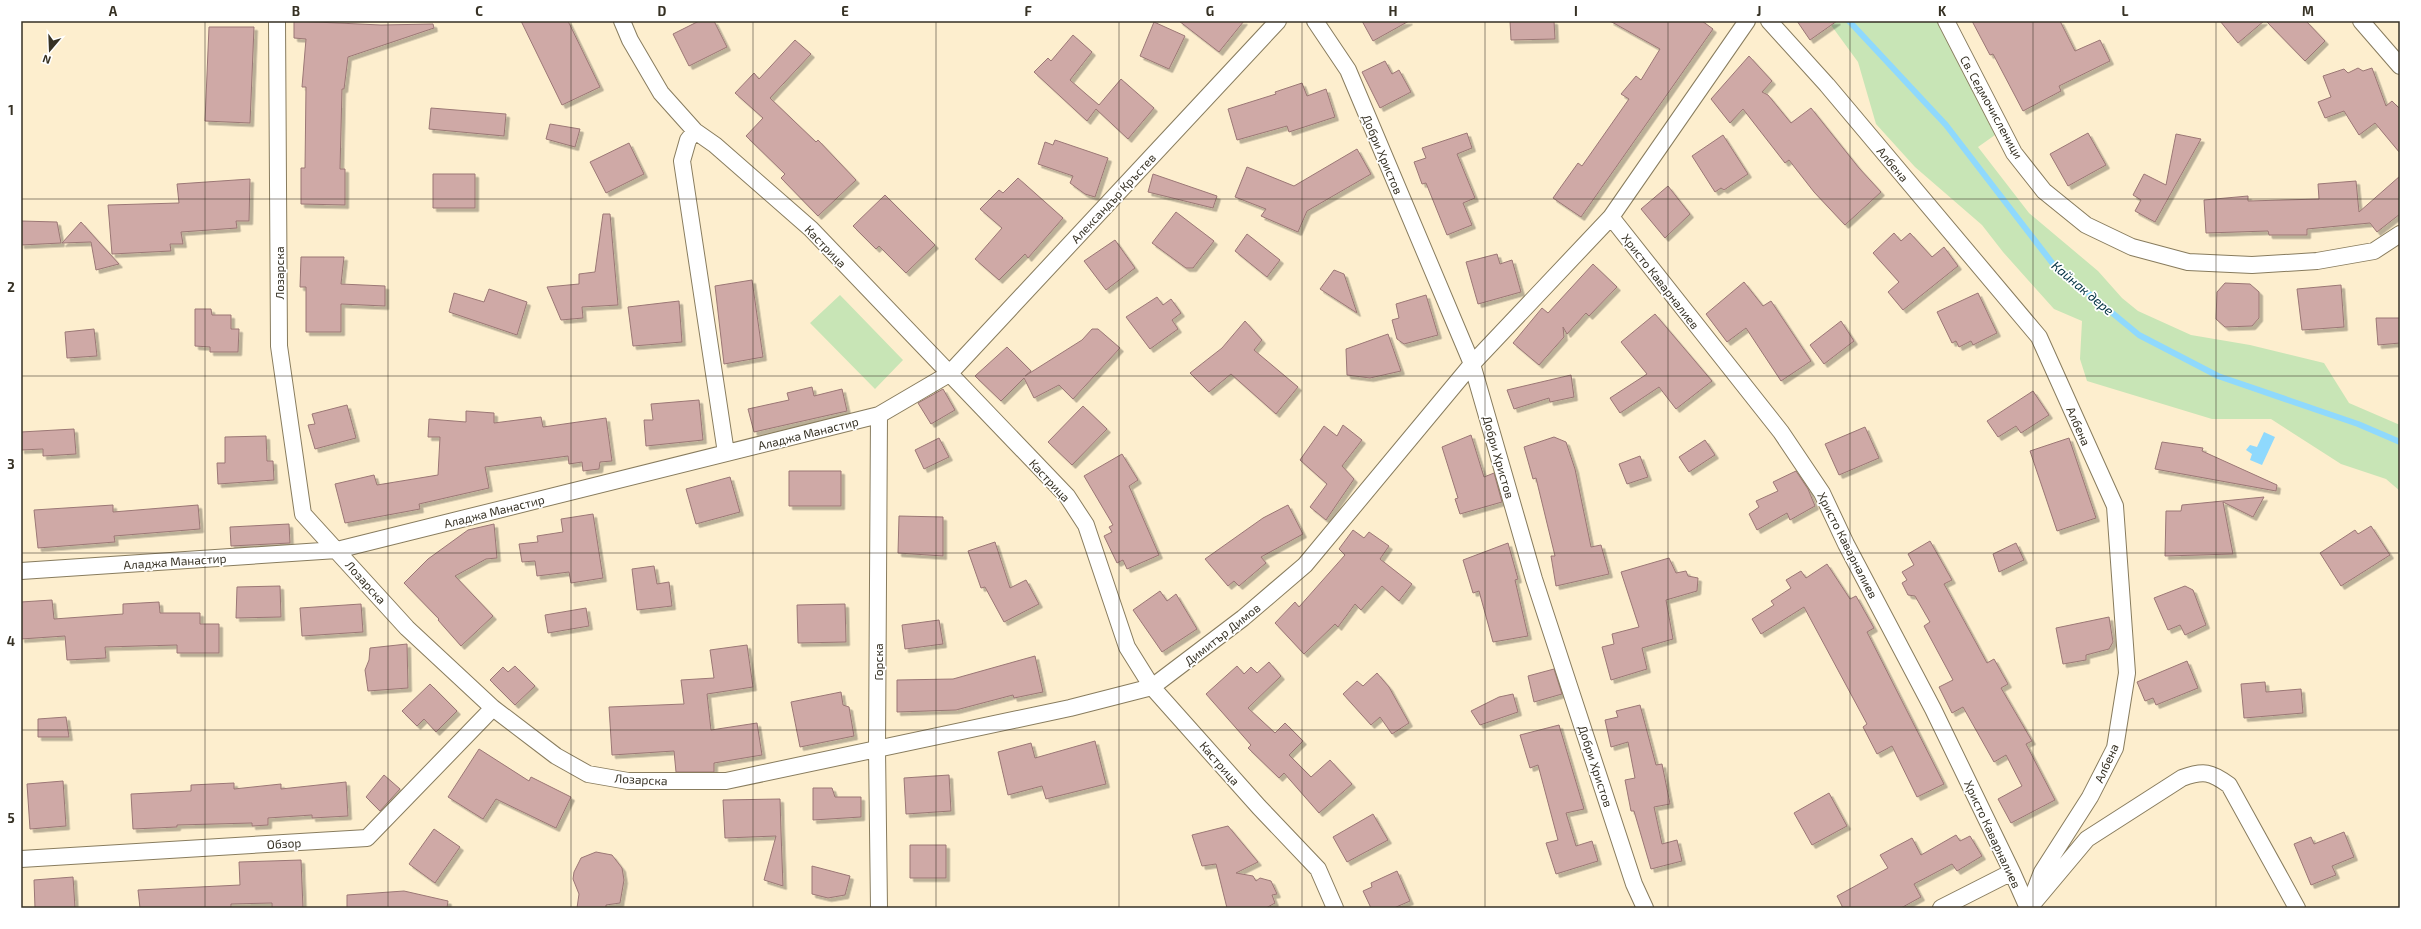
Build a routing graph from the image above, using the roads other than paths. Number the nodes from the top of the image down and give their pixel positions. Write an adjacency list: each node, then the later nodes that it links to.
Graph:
1 (277, 21): 17 (street, Лозарска)
2 (622, 21): 10 (street, Кастрица)
3 (1278, 21): 14 (street, Александър Кръстев)
4 (1315, 21): 13 (street, Добри Христов)
5 (1747, 21): 11 (street, Димитър Димов)
6 (1768, 21): 28 (street, Албена)
7 (1946, 21): 12 (street, Св. Седмочисленици)
8 (2361, 21): 9 (street)
9 (2400, 66)
10 (695, 131): 14 (street, Кастрица); 16 (street)
11 (1611, 218): 13 (street, Димитър Димов); 23 (street, Христо Каварналиев)
12 (2400, 234)
13 (1472, 364): 19 (street, Димитър Димов); 26 (street, Добри Христов)
14 (949, 374): 15 (street, Аладжа Манастир); 19 (street, Кастрица)
15 (880, 415): 16 (street, Аладжа Манастир); 21 (street, Горска)
16 (726, 453): 17 (street, Аладжа Манастир)
17 (337, 550): 18 (street, Аладжа Манастир); 20 (street, Лозарска)
18 (21, 572)
19 (1152, 687): 21 (street, Димитър Димов); 25 (street, Кастрица)
20 (493, 708): 21 (street, Лозарска); 22 (street, Обзор)
21 (877, 749): 24 (street, Горска)
22 (21, 859)
23 (2012, 872): 27 (street); 28 (street, Христо Каварналиев)
24 (879, 908)
25 (1335, 908)
26 (1645, 908)
27 (1941, 908)
28 (2028, 908): 29 (street)
29 (2297, 908)

